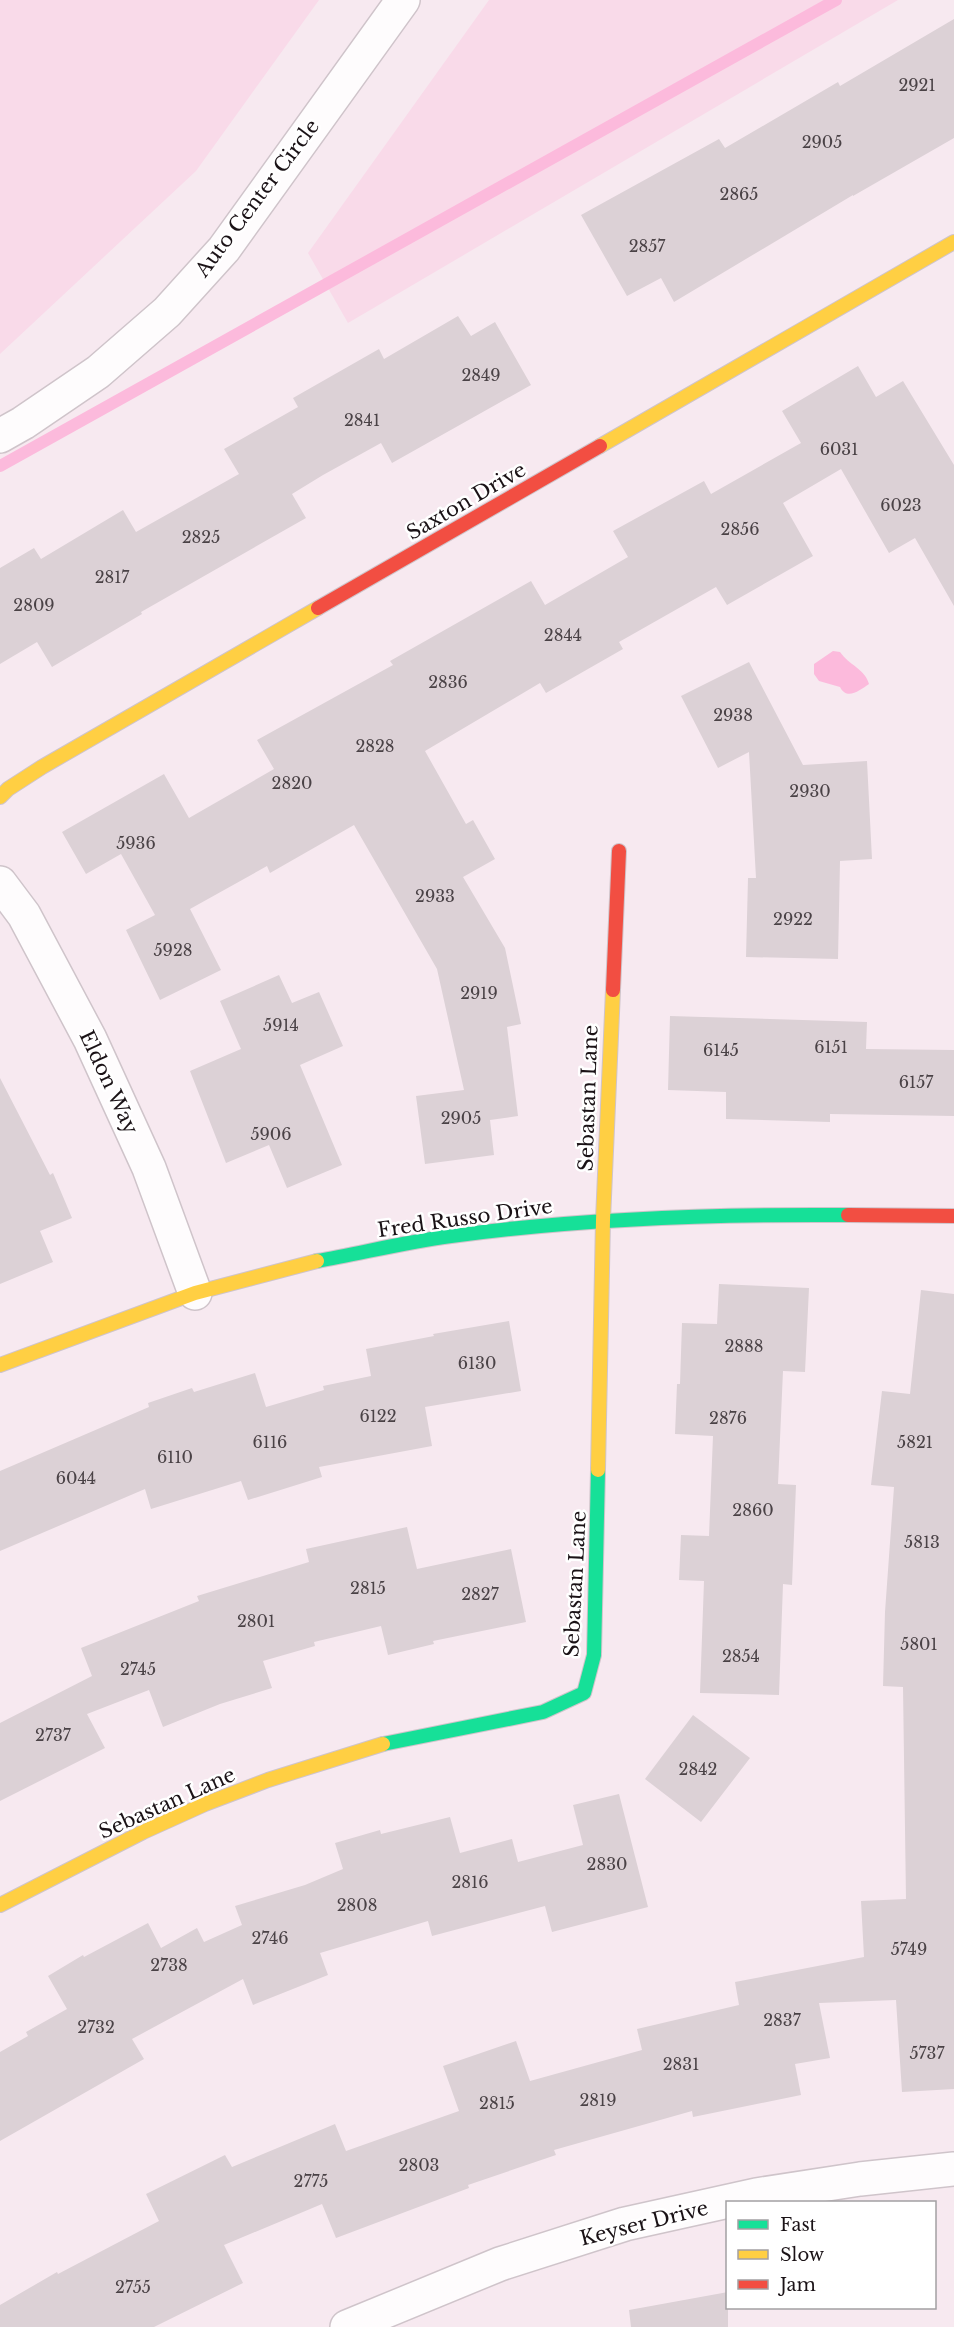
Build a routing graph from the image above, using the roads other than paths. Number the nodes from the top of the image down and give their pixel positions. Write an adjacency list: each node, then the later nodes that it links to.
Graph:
1 (403, 0): 3 (street, Auto Center Circle)
2 (951, 251): 4 (street, Saxton Drive)
3 (0, 436)
4 (0, 797)
5 (619, 851): 8 (street, Sebastan Lane)
6 (0, 884): 9 (street, Eldon Way)
7 (954, 1216): 8 (street, Fred Russo Drive)
8 (603, 1220): 9 (street, Fred Russo Drive); 11 (street, Sebastan Lane)
9 (195, 1293): 10 (street, Fred Russo Drive)
10 (0, 1365)
11 (0, 1905)
12 (954, 2169): 13 (street, Keyser Drive)
13 (729, 2201)
14 (726, 2202): 15 (street, Keyser Drive)
15 (347, 2327)

